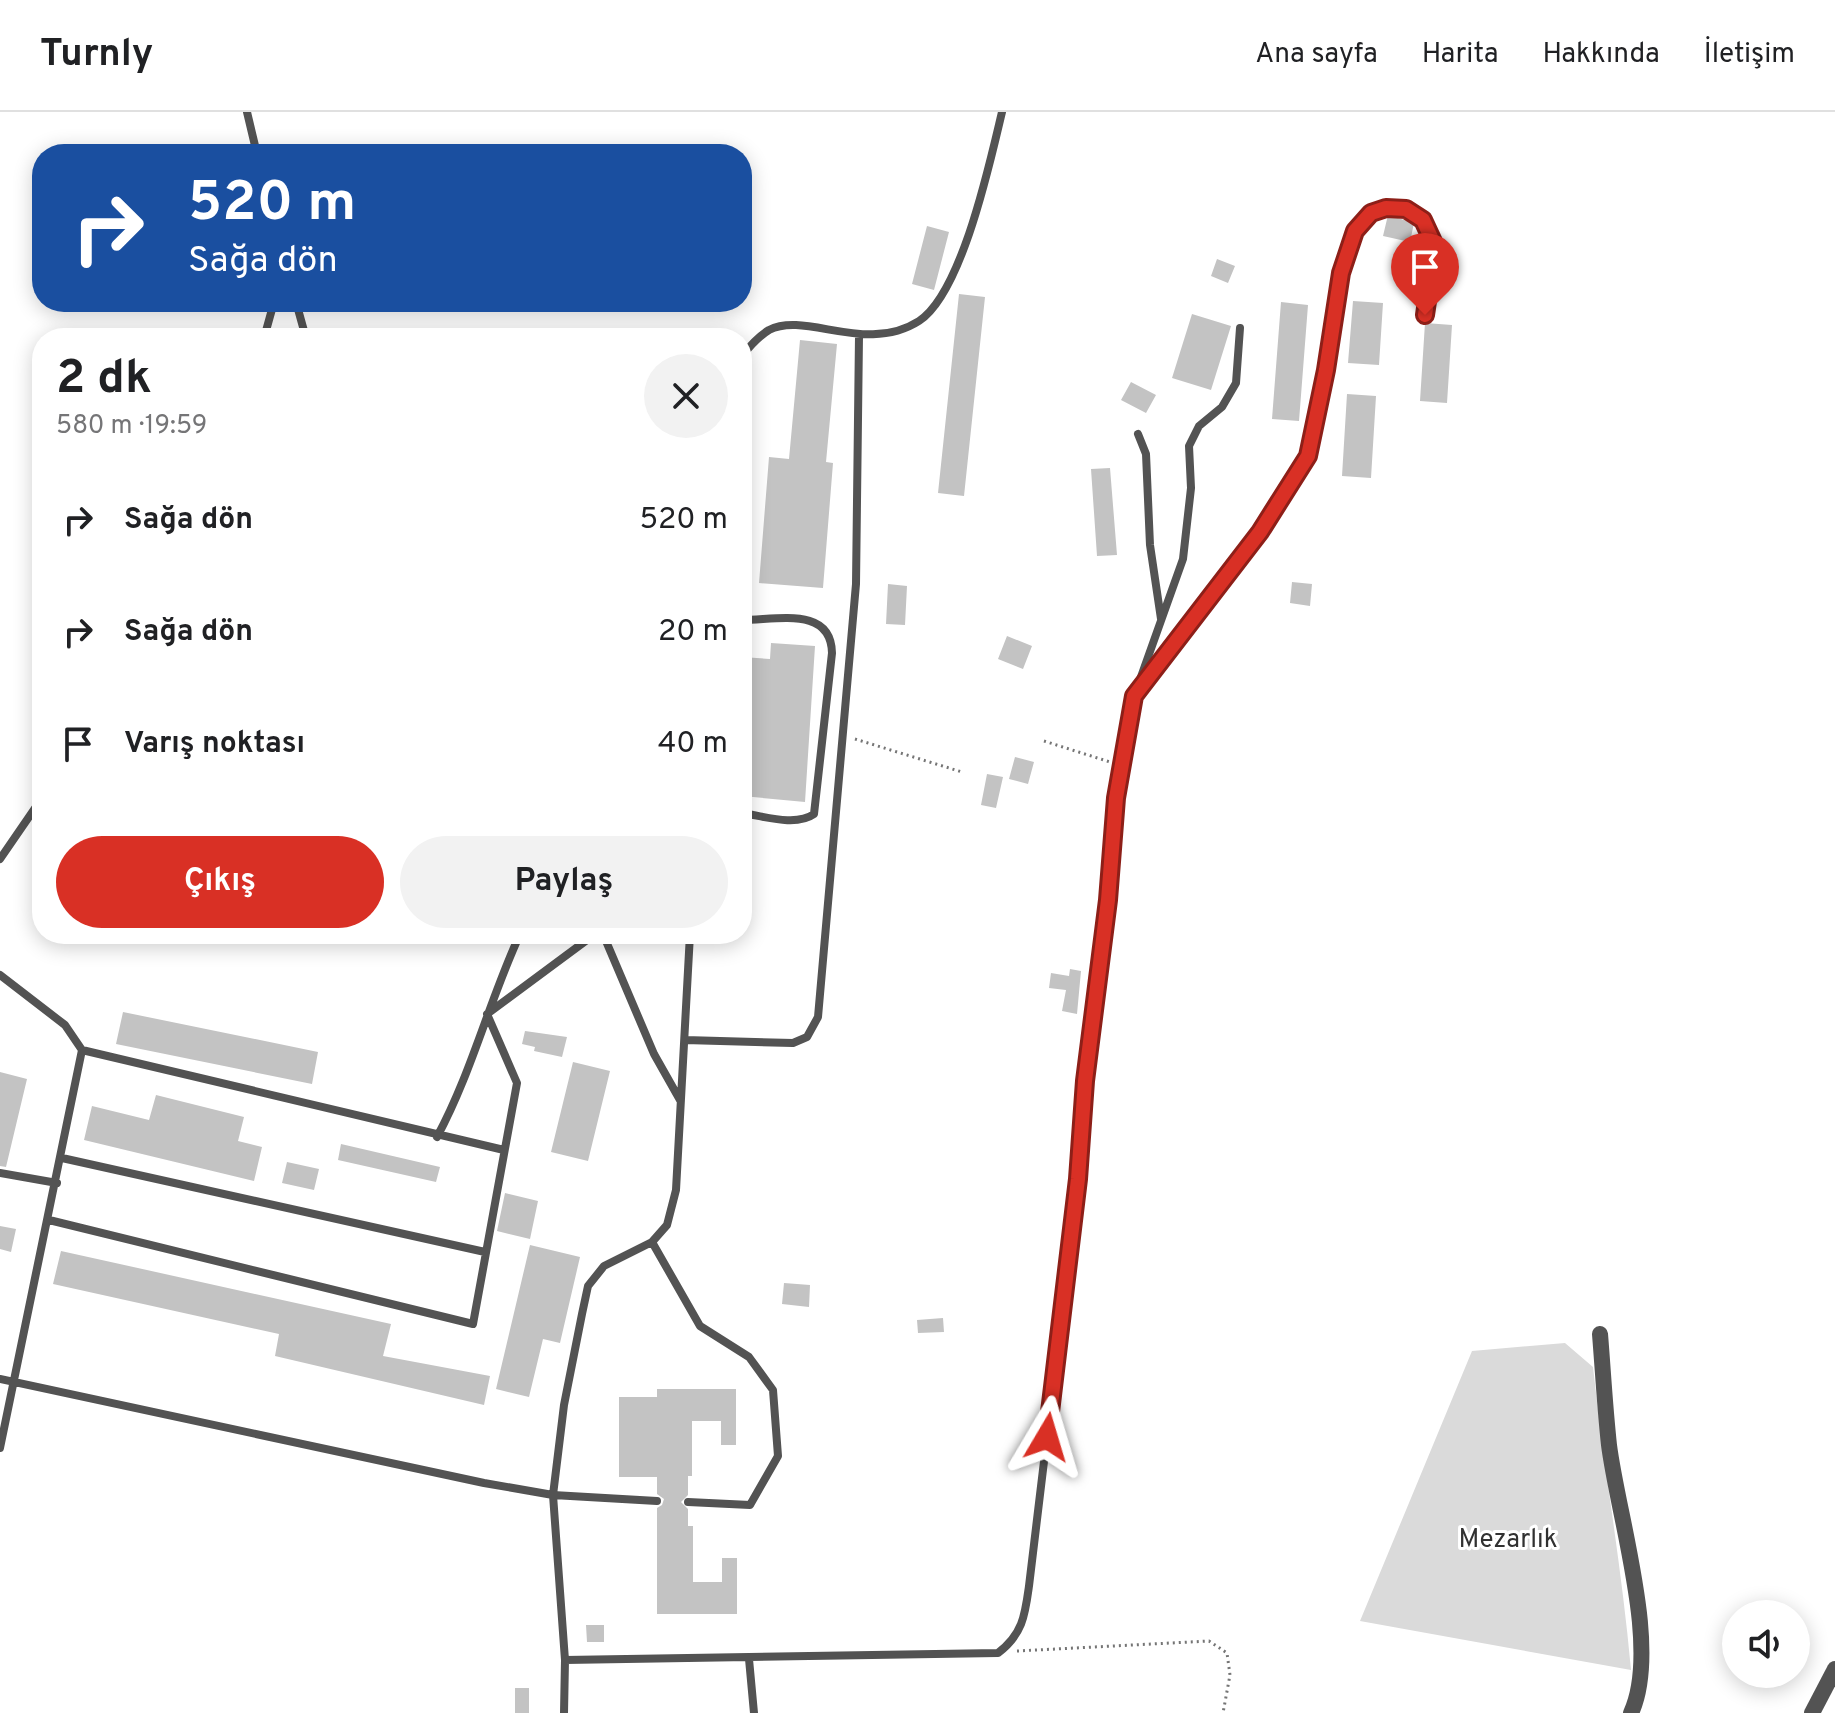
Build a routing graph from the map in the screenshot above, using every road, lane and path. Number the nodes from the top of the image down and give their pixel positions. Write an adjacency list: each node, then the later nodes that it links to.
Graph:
1 (247, 112): 3 (lane)
2 (1002, 112): 6 (lane)
3 (255, 144)
4 (1425, 315): 11 (lane)
5 (1240, 328): 10 (lane)
6 (859, 336): 7 (lane); 12 (lane)
7 (752, 344)
8 (1138, 434): 10 (lane)
9 (752, 620): 17 (lane)
10 (1161, 620): 11 (lane)
11 (1134, 696): 14 (lane)
12 (844, 735): 15 (path); 25 (lane)
13 (1044, 741): 14 (path)
14 (1121, 766): 43 (lane)
15 (962, 772)
16 (32, 813): 18 (lane)
17 (752, 814)
18 (0, 859)
19 (515, 944): 24 (lane)
20 (582, 944): 24 (lane)
21 (607, 944): 27 (lane)
22 (690, 944): 25 (lane)
23 (0, 975): 26 (lane)
24 (487, 1014): 28 (lane); 29 (lane)
25 (685, 1040): 27 (lane)
26 (82, 1050): 28 (lane); 30 (lane)
27 (681, 1100): 34 (lane)
28 (437, 1137): 29 (lane)
29 (504, 1150): 35 (lane)
30 (62, 1158): 32 (lane); 35 (lane)
31 (0, 1173): 32 (lane)
32 (57, 1183): 33 (lane)
33 (49, 1220): 35 (lane); 38 (lane)
34 (652, 1242): 40 (lane); 42 (lane)
35 (485, 1252)
36 (1600, 1334): 50 (street)
37 (0, 1379): 38 (lane)
38 (14, 1381): 39 (lane); 40 (lane)
39 (0, 1448)
40 (553, 1495): 41 (lane); 45 (lane)
41 (657, 1501)
42 (688, 1502)
43 (998, 1653): 44 (lane); 49 (path)
44 (749, 1659): 45 (lane); 48 (lane)
45 (565, 1660): 47 (lane)
46 (1835, 1669): 51 (street)
47 (564, 1713)
48 (754, 1713)
49 (1223, 1713)
50 (1631, 1713)
51 (1812, 1713)

